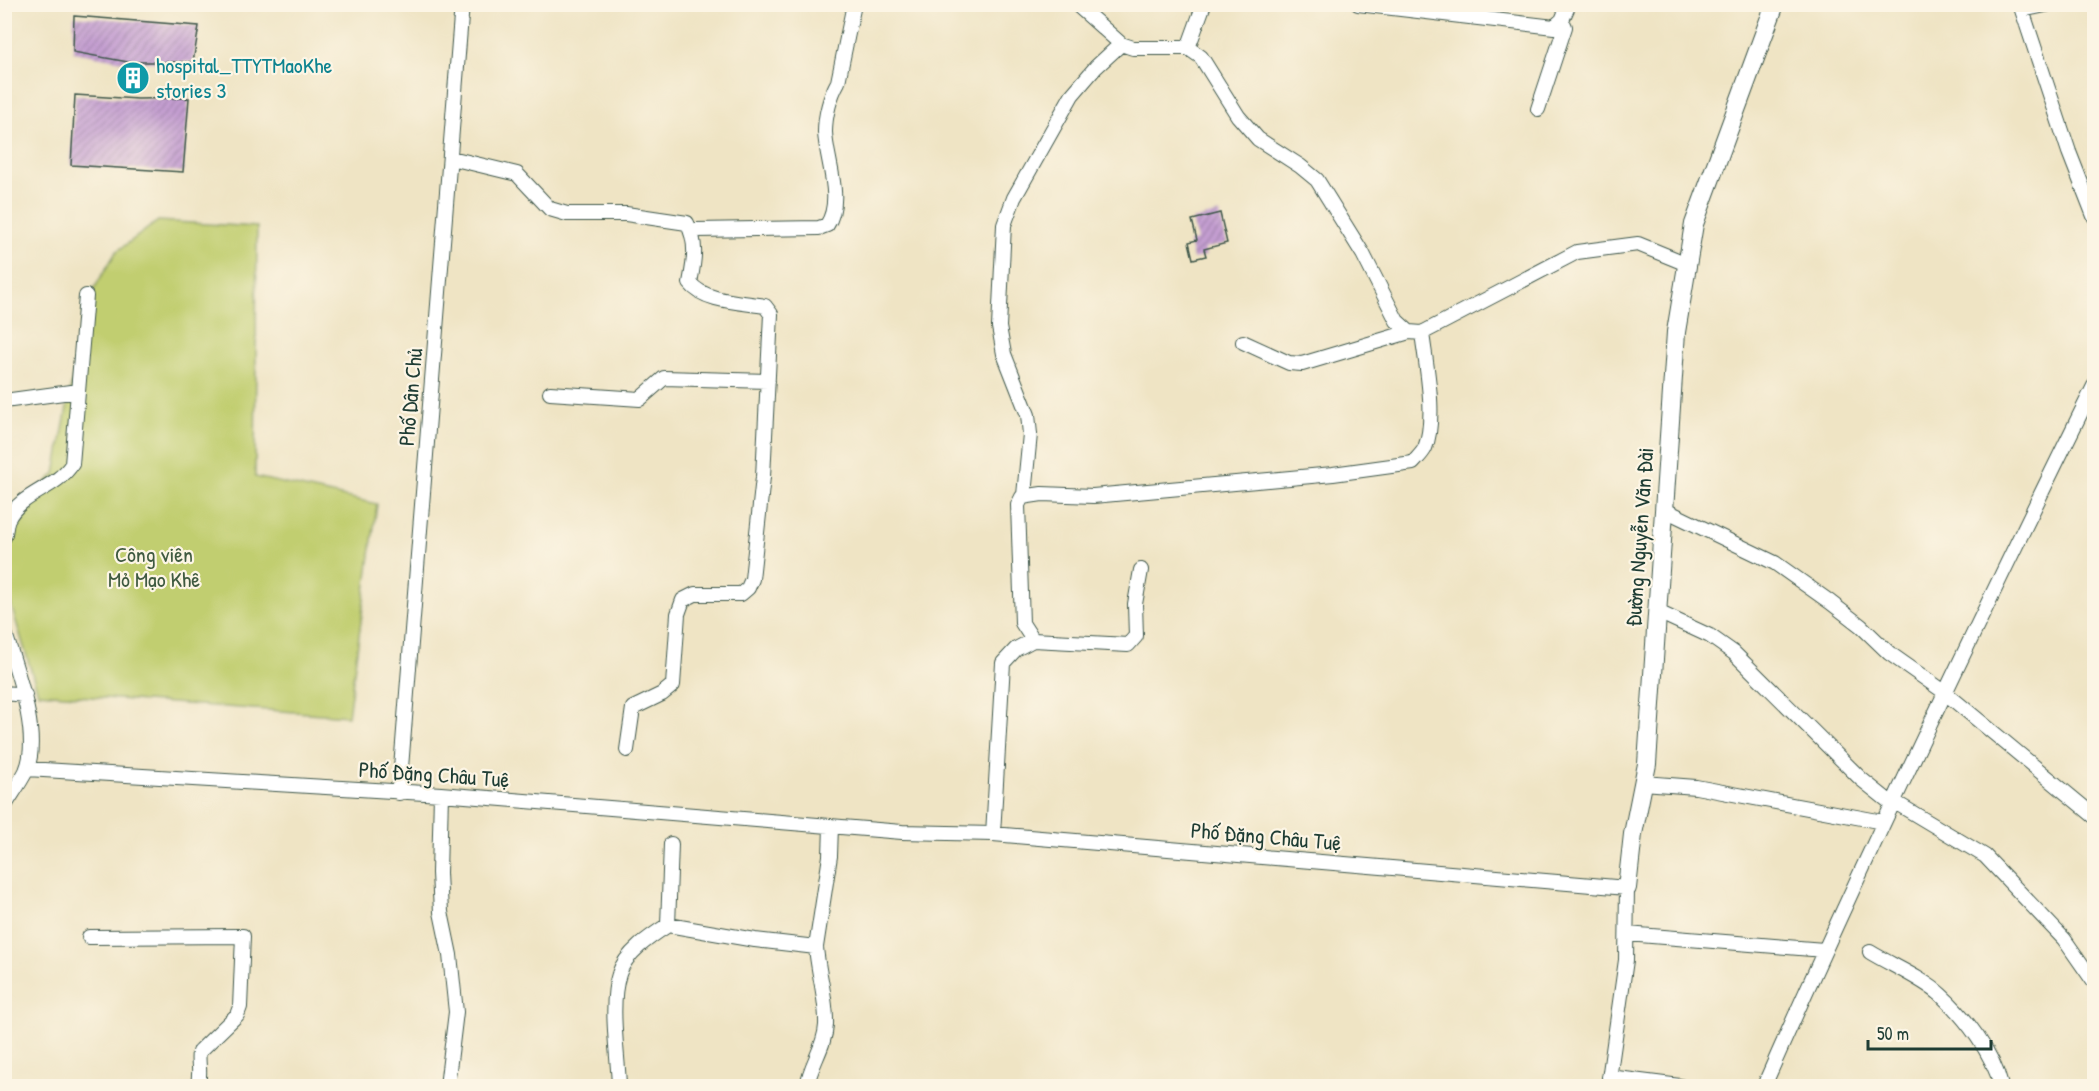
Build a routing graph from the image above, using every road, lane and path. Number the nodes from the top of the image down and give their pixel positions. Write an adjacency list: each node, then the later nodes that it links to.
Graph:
1 (462, 4): 14 (street, Phố Dân Chủ)
2 (854, 4): 16 (street)
3 (1076, 4): 11 (street)
4 (1204, 4): 12 (street)
5 (1358, 4): 10 (street)
6 (1569, 4): 10 (street)
7 (1775, 4): 17 (street, Đường Nguyễn Văn Đài)
8 (2050, 4): 9 (street)
9 (2021, 7): 15 (street)
10 (1562, 20): 13 (street)
11 (1121, 44): 12 (street); 26 (street)
12 (1188, 48): 19 (street)
13 (1538, 109)
14 (451, 158): 16 (street); 39 (street, Phố Dân Chủ)
15 (2094, 216)
16 (692, 232): 21 (street)
17 (1687, 264): 19 (street); 27 (street, Đường Nguyễn Văn Đài)
18 (86, 296): 23 (street)
19 (1415, 332): 20 (street); 26 (street)
20 (1243, 342)
21 (768, 381): 24 (street); 36 (street)
22 (2094, 386): 33 (street)
23 (78, 391): 25 (street); 28 (street)
24 (550, 393)
25 (4, 401)
26 (1022, 497): 32 (street)
27 (1665, 510): 30 (street, Đường Nguyễn Văn Đài); 33 (street)
28 (4, 537)
29 (1141, 570): 32 (street)
30 (1658, 612): 38 (street, Đường Nguyễn Văn Đài); 41 (street)
31 (4, 630): 35 (street)
32 (1033, 640): 46 (street)
33 (1943, 692): 41 (street); 43 (street)
34 (4, 693): 35 (street)
35 (25, 695): 37 (street)
36 (627, 750)
37 (27, 769): 39 (street, Phố Đặng Châu Tuệ); 42 (street)
38 (1643, 783): 44 (street); 48 (street, Đường Nguyễn Văn Đài)
39 (399, 793): 40 (street, Phố Đặng Châu Tuệ)
40 (441, 794): 45 (street, Phố Đặng Châu Tuệ); 58 (street)
41 (1892, 802): 44 (street); 55 (street)
42 (4, 807)
43 (2094, 816)
44 (1883, 822): 53 (street)
45 (835, 826): 46 (street, Phố Đặng Châu Tuệ); 52 (street)
46 (993, 834): 48 (street, Phố Đặng Châu Tuệ)
47 (671, 844): 49 (street)
48 (1627, 888): 50 (street, Đường Nguyễn Văn Đài)
49 (668, 925): 52 (street); 59 (street)
50 (1627, 934): 53 (street); 56 (street, Đường Nguyễn Văn Đài)
51 (89, 937): 57 (street)
52 (816, 947): 60 (street)
53 (1824, 950): 62 (street)
54 (1870, 952): 63 (street)
55 (2094, 982)
56 (1608, 1082): 61 (street)
57 (197, 1086)
58 (447, 1086)
59 (619, 1086)
60 (807, 1086)
61 (1680, 1086)
62 (1764, 1086)
63 (2001, 1086)

